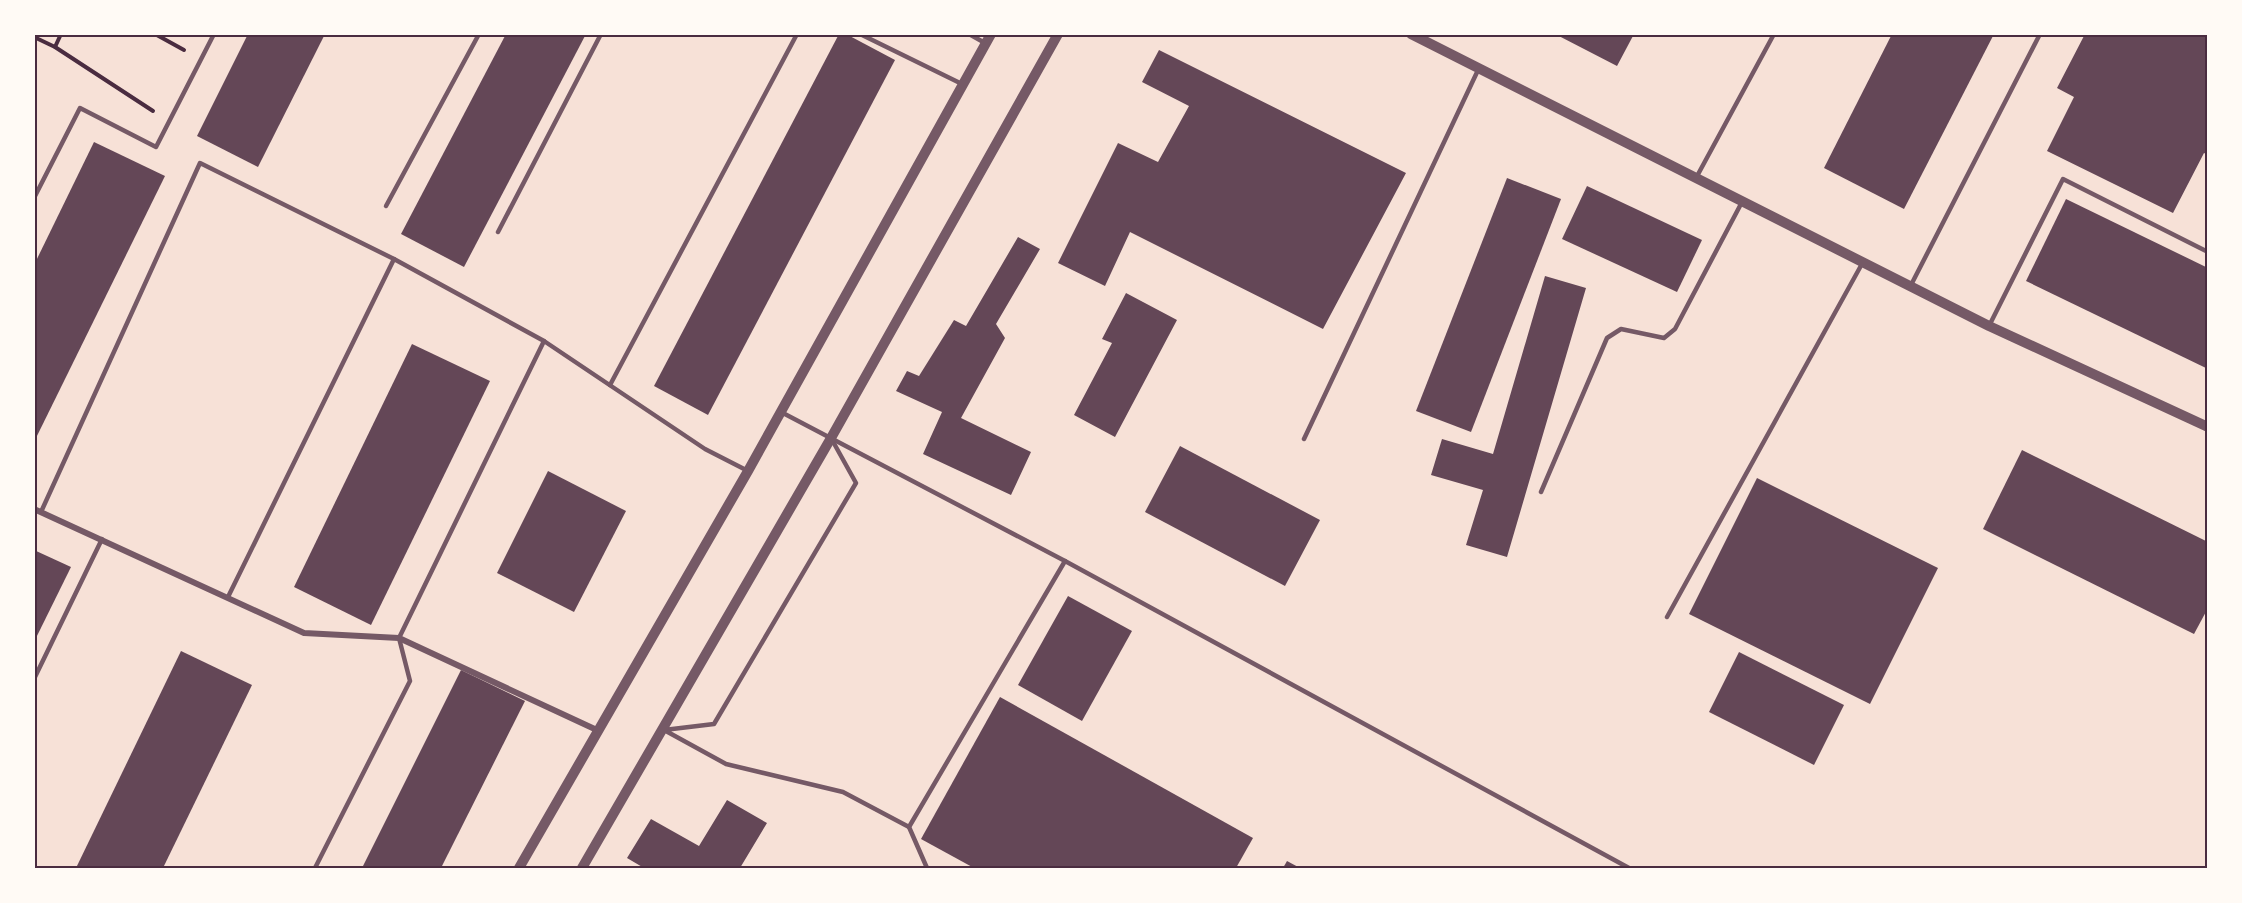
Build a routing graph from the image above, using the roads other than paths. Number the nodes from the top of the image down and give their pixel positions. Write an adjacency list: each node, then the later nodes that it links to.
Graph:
1 (214, 34): 15 (lane)
2 (479, 34): 17 (lane)
3 (602, 34): 18 (lane)
4 (797, 34): 25 (lane)
5 (860, 34): 13 (lane)
6 (969, 34): 11 (lane)
7 (1059, 34): 28 (street)
8 (1411, 34): 12 (street)
9 (1774, 34): 14 (lane)
10 (2040, 34): 22 (lane)
11 (988, 39): 13 (street)
12 (1479, 68): 14 (street); 29 (lane)
13 (962, 84): 26 (street)
14 (1696, 178): 16 (street)
15 (34, 198)
16 (1742, 202): 21 (street); 31 (lane)
17 (386, 206)
18 (498, 232)
19 (2208, 252): 23 (lane)
20 (394, 260): 24 (lane); 32 (lane); 35 (lane)
21 (1863, 262): 22 (street); 36 (lane)
22 (1911, 286): 23 (street)
23 (1989, 326): 27 (street)
24 (544, 341): 25 (lane); 37 (lane)
25 (610, 385): 30 (lane)
26 (781, 412): 28 (lane); 30 (street)
27 (2208, 427)
28 (831, 438): 34 (lane); 39 (street); 39 (lane)
29 (1304, 440)
30 (748, 471): 40 (street)
31 (1541, 492)
32 (38, 511): 33 (street)
33 (102, 539): 35 (street); 38 (lane)
34 (1065, 561): 41 (lane); 46 (lane)
35 (228, 597): 37 (street)
36 (1667, 617)
37 (399, 638): 40 (street); 42 (lane)
38 (34, 679)
39 (664, 730): 41 (lane); 44 (street)
40 (599, 731): 43 (street)
41 (909, 827): 45 (lane)
42 (315, 868)
43 (519, 868)
44 (582, 868)
45 (927, 868)
46 (1629, 868)

